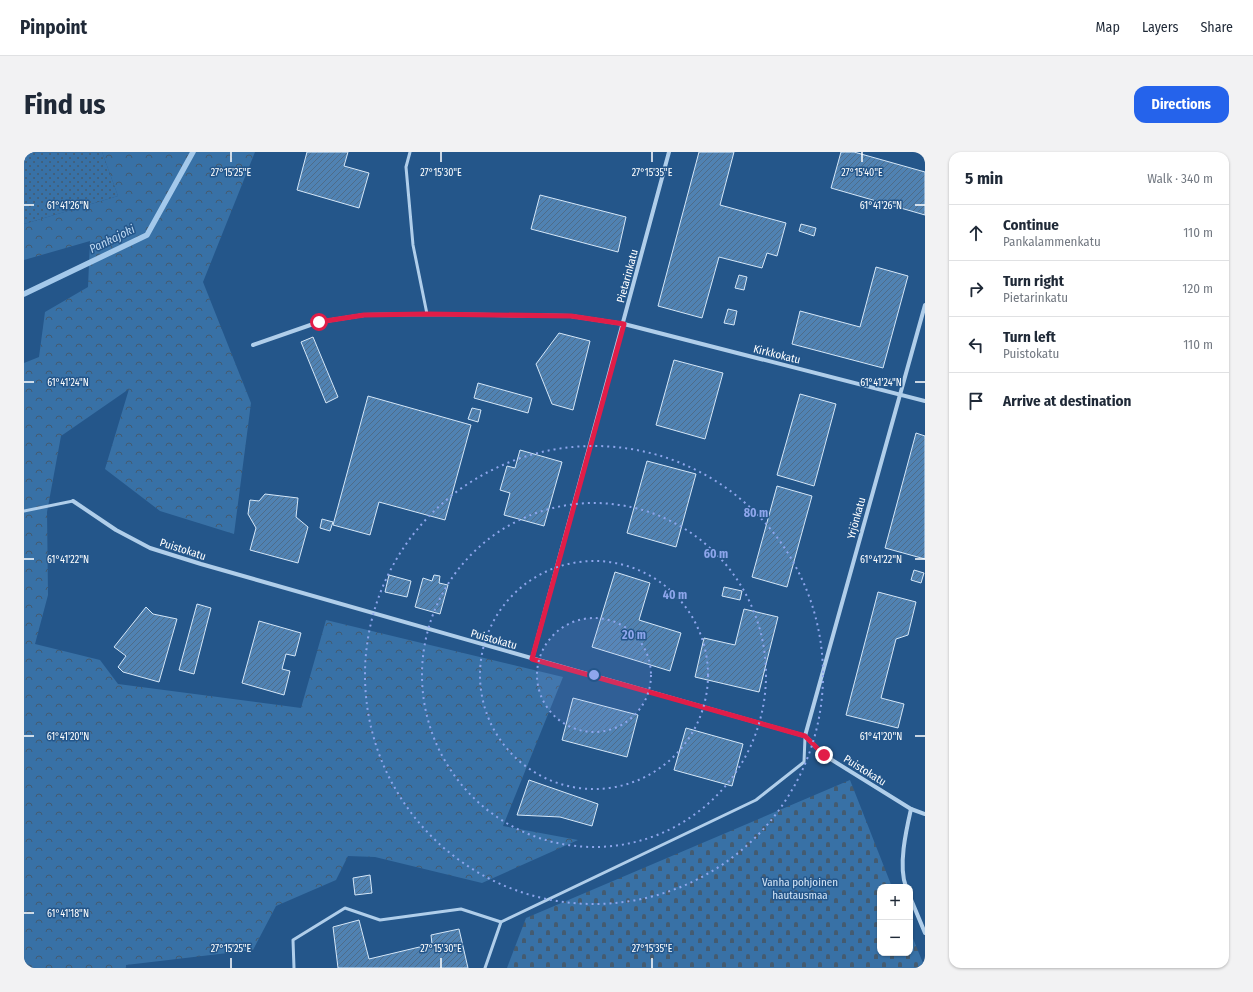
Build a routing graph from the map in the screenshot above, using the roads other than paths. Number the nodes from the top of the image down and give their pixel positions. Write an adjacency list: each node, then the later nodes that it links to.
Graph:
1 (410, 152): 4 (lane)
2 (669, 152): 5 (street, Pietarinkatu)
3 (925, 305): 7 (street, Yrjönkatu)
4 (427, 314): 5 (street, Kirkkokatu); 6 (street, Kirkkokatu)
5 (624, 324): 7 (street, Kirkkokatu); 11 (street, Pietarinkatu)
6 (253, 346)
7 (899, 395): 8 (street, Kirkkokatu); 12 (street, Yrjönkatu)
8 (925, 401)
9 (73, 501): 10 (lane); 11 (street, Puistokatu)
10 (24, 511)
11 (532, 659): 12 (street, Puistokatu)
12 (805, 736): 13 (street, Puistokatu); 17 (lane)
13 (911, 809): 14 (street, Puistokatu); 15 (street)
14 (925, 814)
15 (905, 884)
16 (913, 903): 18 (street)
17 (501, 922): 19 (lane); 20 (lane)
18 (925, 933)
19 (294, 968)
20 (485, 968)

